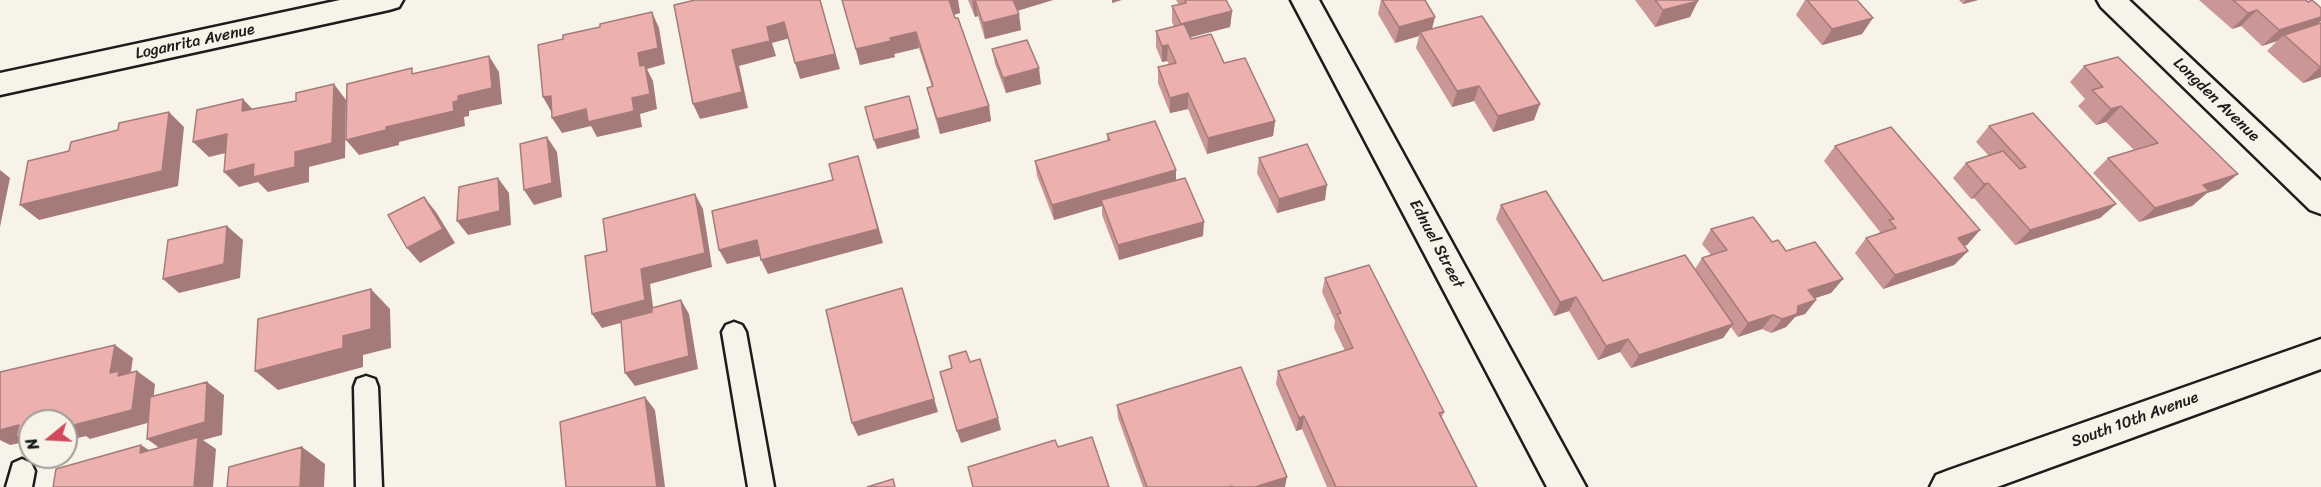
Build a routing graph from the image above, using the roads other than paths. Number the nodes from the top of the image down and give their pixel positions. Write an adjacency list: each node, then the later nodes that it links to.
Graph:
1 (389, 0): 4 (street, Loganrita Avenue)
2 (1305, 0): 11 (street, Ednuel Street)
3 (2110, 0): 5 (street, Longden Avenue)
4 (0, 84)
5 (2321, 201)
6 (734, 332): 10 (lane)
7 (2321, 354): 12 (street, South 10th Avenue)
8 (366, 387): 9 (lane)
9 (369, 487)
10 (761, 487)
11 (1567, 487)
12 (1949, 487)

